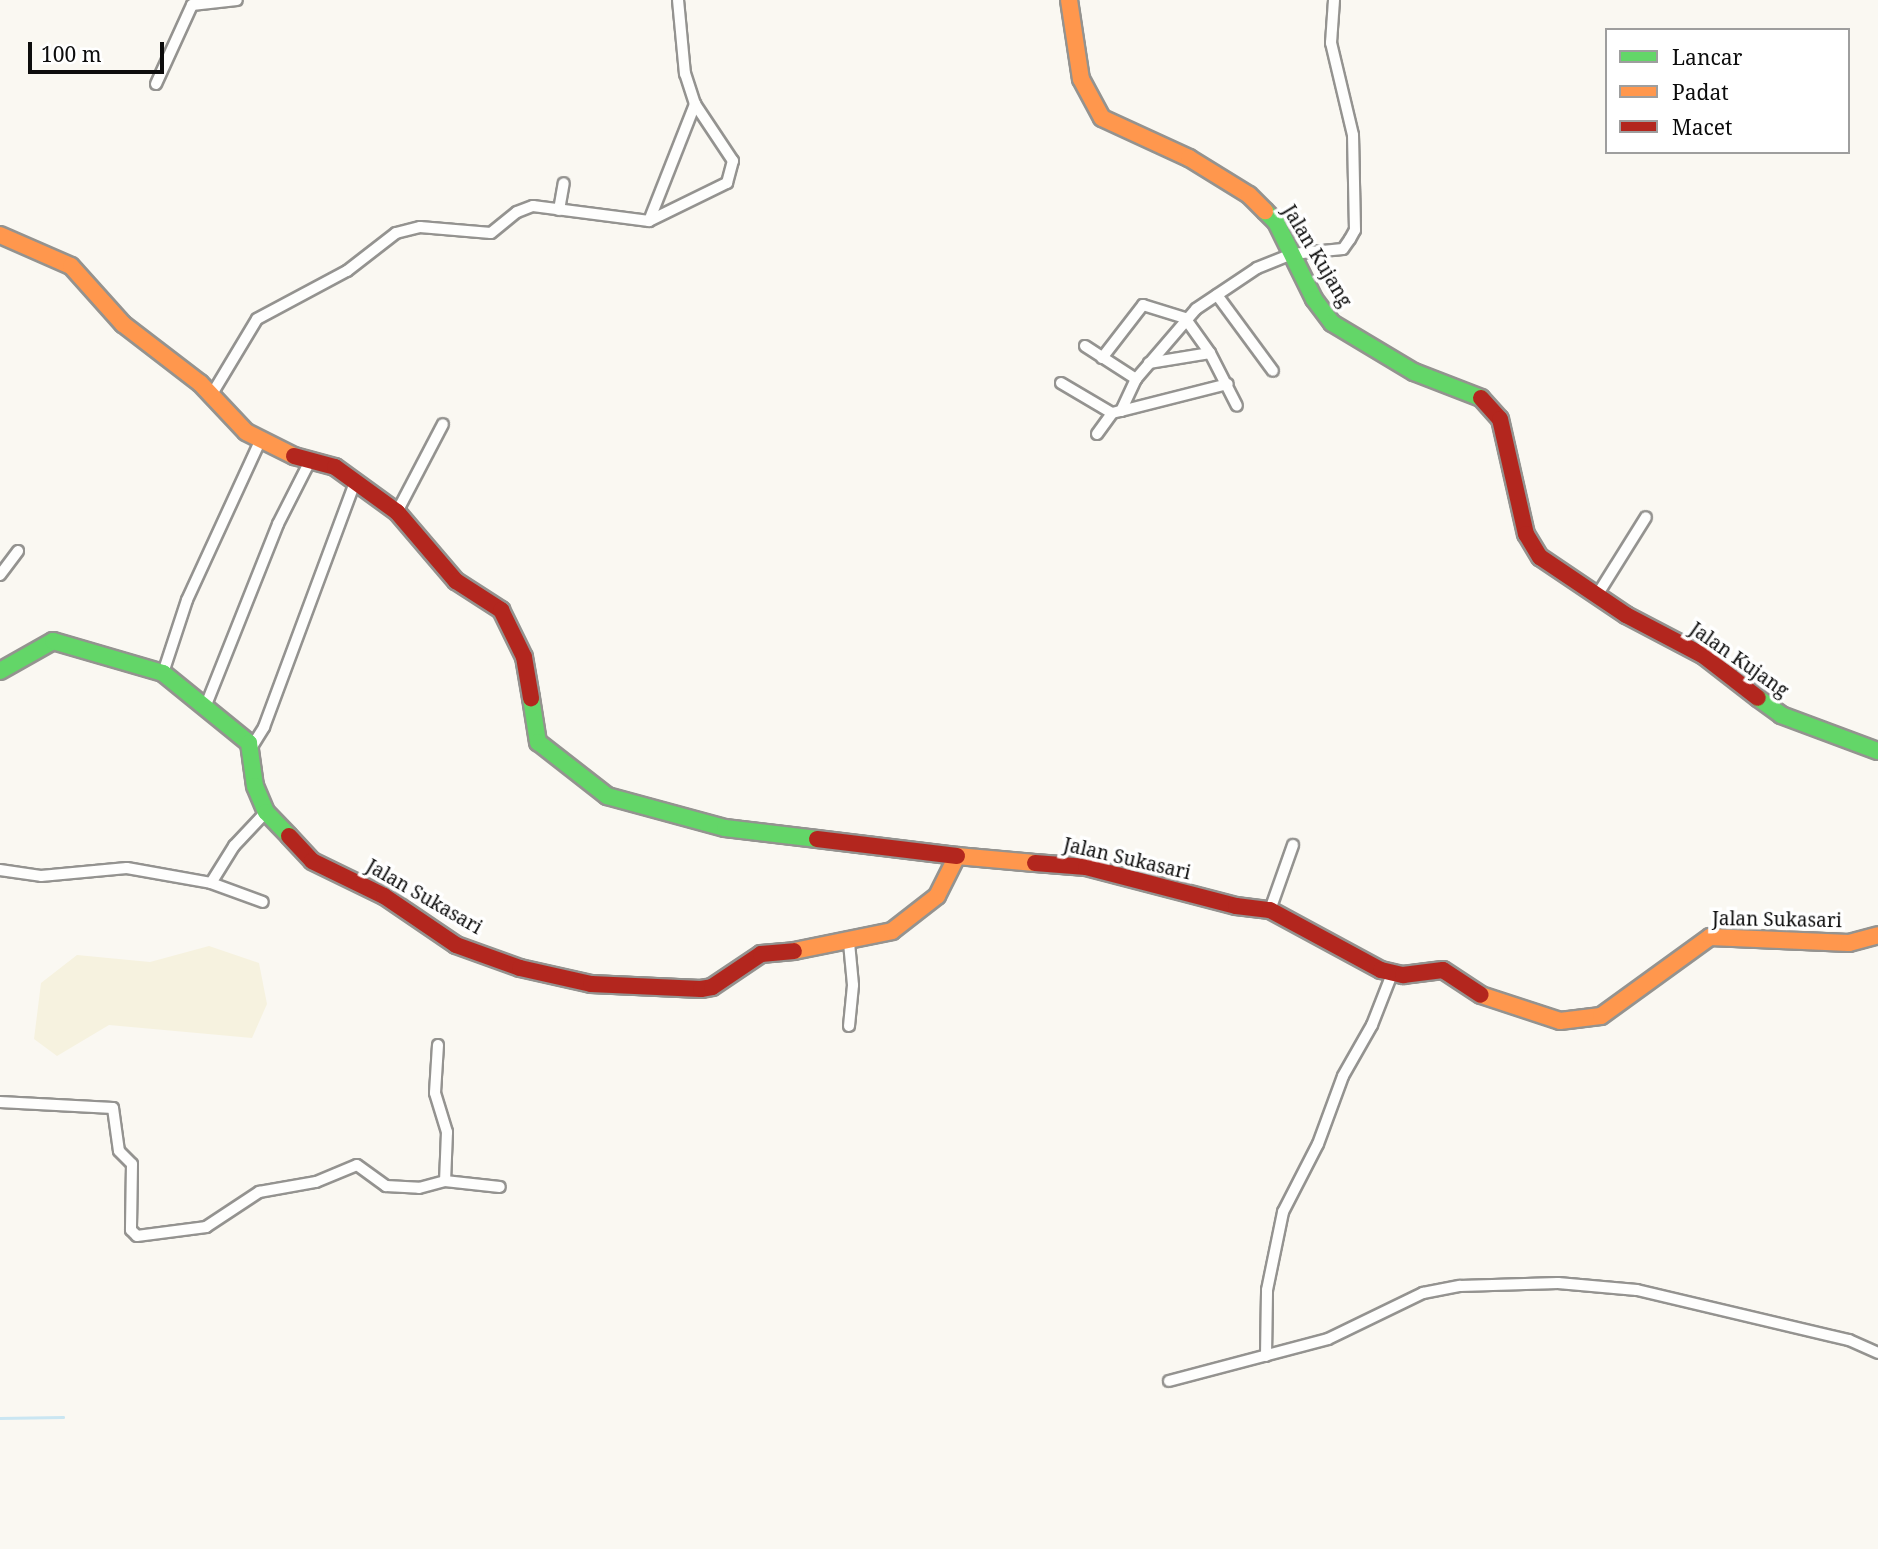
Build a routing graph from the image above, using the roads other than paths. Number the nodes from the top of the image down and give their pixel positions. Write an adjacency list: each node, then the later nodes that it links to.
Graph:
1 (237, 0): 5 (street)
2 (678, 0): 6 (street)
3 (1069, 0): 11 (street, Jalan Kujang)
4 (1334, 0): 11 (street)
5 (156, 84)
6 (695, 104): 9 (street); 9 (street)
7 (565, 183): 8 (street)
8 (559, 210): 9 (street); 22 (street)
9 (649, 220)
10 (0, 235): 22 (street)
11 (1292, 254): 12 (street); 34 (street, Jalan Kujang)
12 (1217, 295): 13 (street); 18 (street)
13 (1185, 318): 15 (street); 16 (street); 17 (street)
14 (1085, 346): 16 (street)
15 (1210, 353): 17 (street); 21 (street)
16 (1102, 358): 19 (street)
17 (1149, 363): 19 (street)
18 (1273, 371)
19 (1136, 379): 24 (street)
20 (1061, 383): 24 (street)
21 (1228, 384): 23 (street); 24 (street)
22 (212, 394): 27 (street)
23 (1237, 406)
24 (1117, 412): 26 (street)
25 (443, 424): 30 (street)
26 (1097, 434)
27 (260, 441): 28 (street); 36 (street)
28 (310, 461): 29 (street); 37 (street)
29 (355, 482): 30 (street); 38 (street)
30 (397, 512): 42 (street)
31 (1646, 517): 34 (street)
32 (18, 551): 33 (street)
33 (0, 575)
34 (1596, 597): 39 (street, Jalan Kujang)
35 (0, 671): 36 (street)
36 (163, 673): 37 (street)
37 (206, 705): 38 (street)
38 (251, 748): 40 (street, Jalan Sukasari)
39 (1878, 751)
40 (266, 812): 44 (street); 48 (street, Jalan Sukasari)
41 (1293, 845): 46 (street)
42 (957, 856): 46 (street, Jalan Sukasari); 48 (street, Jalan Sukasari)
43 (0, 870): 44 (street)
44 (211, 883): 45 (street)
45 (263, 902)
46 (1270, 910): 49 (street, Jalan Sukasari)
47 (1878, 935): 49 (street, Jalan Sukasari)
48 (849, 943): 50 (street)
49 (1392, 974): 56 (street)
50 (849, 1026)
51 (438, 1045): 53 (street)
52 (0, 1102): 53 (street)
53 (445, 1181): 54 (street)
54 (500, 1187)
55 (1878, 1353): 56 (street)
56 (1266, 1356): 57 (street)
57 (1169, 1381)

